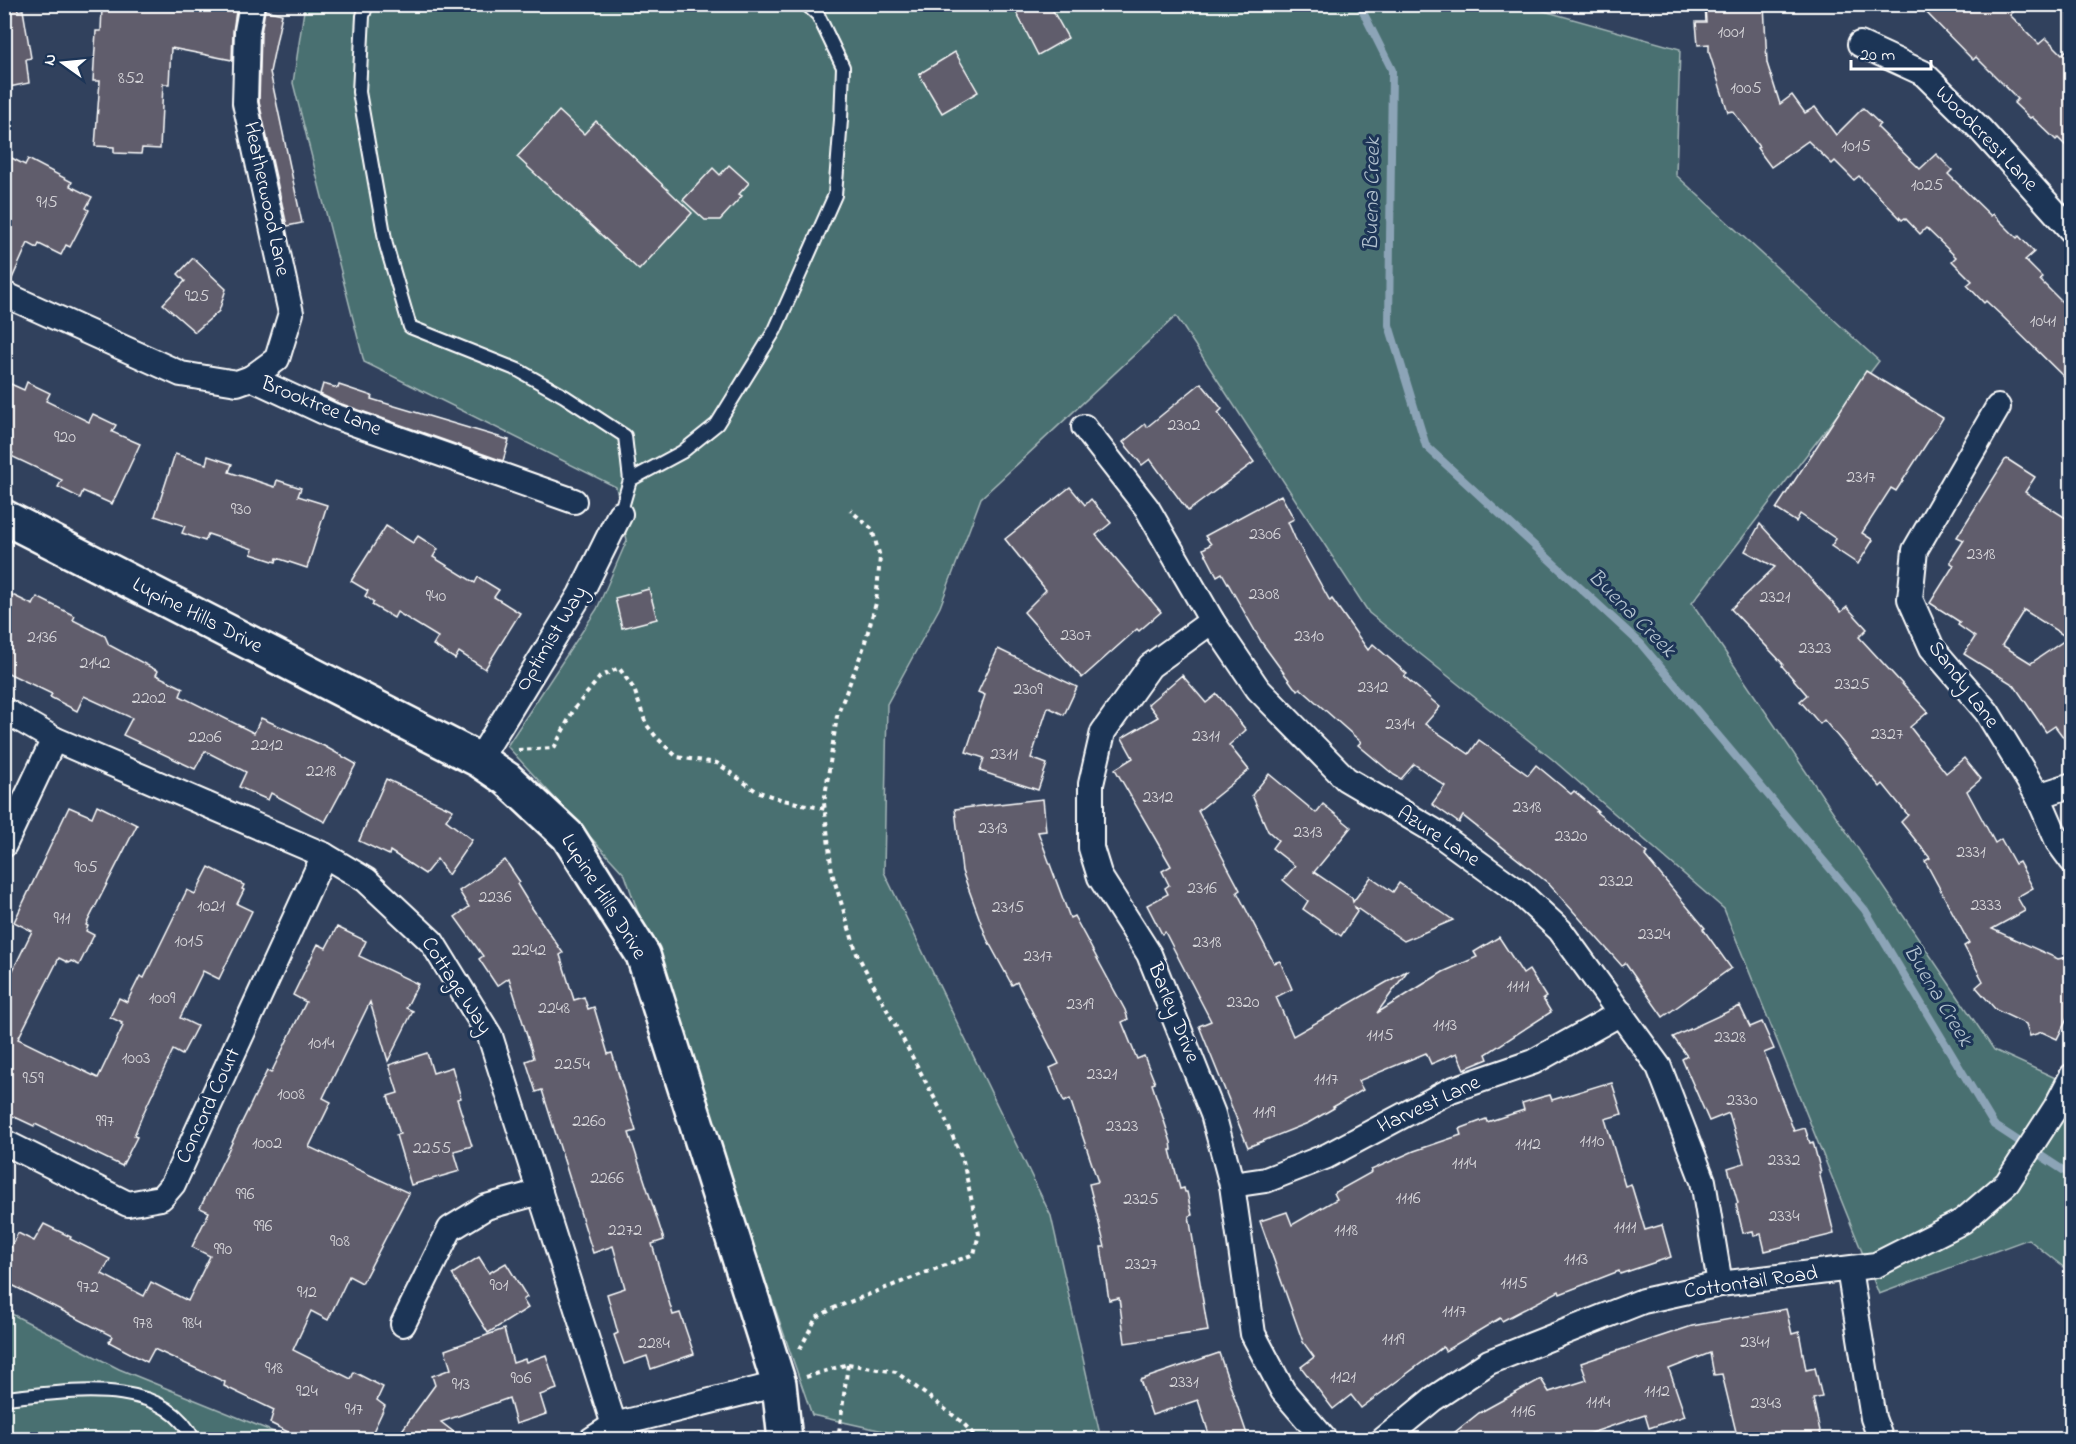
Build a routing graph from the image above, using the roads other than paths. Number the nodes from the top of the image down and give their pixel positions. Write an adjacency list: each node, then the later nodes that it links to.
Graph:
1 (252, 4): 7 (street, Heatherwood Lane)
2 (367, 4): 10 (lane)
3 (806, 4): 10 (lane)
4 (1860, 44): 5 (street, Woodcrest Lane)
5 (2072, 231)
6 (4, 294): 7 (street, Brooktree Lane)
7 (251, 378): 11 (street, Brooktree Lane)
8 (1998, 407): 19 (street, Sandy Lane)
9 (1084, 427): 14 (street, Azure Lane)
10 (630, 480): 12 (lane)
11 (574, 501)
12 (620, 514): 17 (street, Optimist Way)
13 (4, 517): 17 (street, Lupine Hills Drive)
14 (1212, 621): 23 (street, Azure Lane); 26 (street, Barley Drive)
15 (4, 710): 16 (street, Cottage Way)
16 (54, 739): 20 (street); 21 (street, Cottage Way)
17 (479, 760): 31 (street, Lupine Hills Drive)
18 (2072, 785): 19 (street)
19 (2038, 796): 22 (street, Sandy Lane)
20 (4, 845)
21 (324, 855): 25 (street, Concord Court); 27 (street, Cottage Way)
22 (2072, 861)
23 (1621, 1013): 26 (street, Harvest Lane); 29 (street, Azure Lane)
24 (2072, 1076): 28 (street, Cottontail Road)
25 (4, 1142)
26 (1232, 1185): 37 (street, Barley Drive)
27 (540, 1192): 30 (street); 33 (street, Cottage Way)
28 (1849, 1269): 29 (street, Cottontail Road); 39 (street)
29 (1720, 1284): 38 (street, Cottontail Road)
30 (403, 1324)
31 (779, 1384): 33 (street); 36 (street, Lupine Hills Drive)
32 (4, 1398): 34 (lane)
33 (614, 1425): 35 (street)
34 (194, 1440)
35 (591, 1440)
36 (784, 1440)
37 (1325, 1440)
38 (1383, 1440)
39 (1881, 1440)

